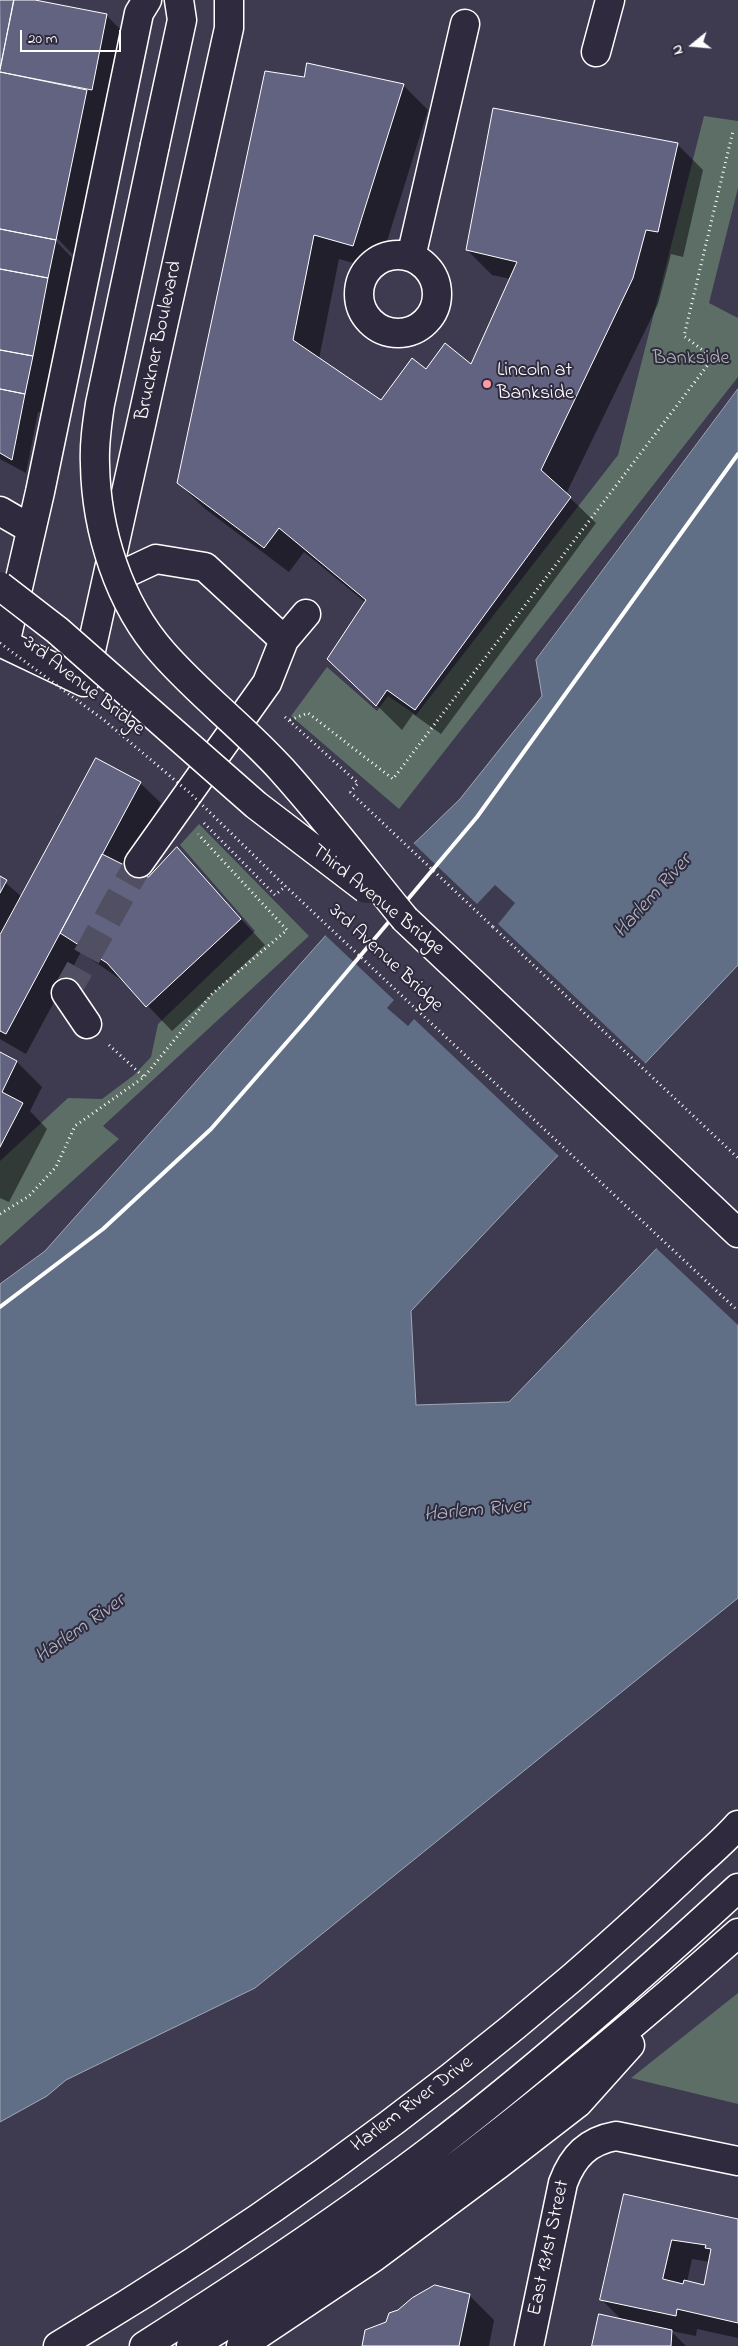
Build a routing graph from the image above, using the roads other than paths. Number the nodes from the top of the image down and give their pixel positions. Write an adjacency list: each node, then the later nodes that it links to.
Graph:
1 (147, 0): 9 (main road)
2 (179, 0): 16 (main road, bridge)
3 (229, 0): 10 (main road, Bruckner Boulevard)
4 (610, 0): 6 (main road)
5 (465, 24): 7 (main road)
6 (596, 52)
7 (411, 257)
8 (0, 511): 9 (main road)
9 (31, 529): 14 (main road)
10 (107, 582): 13 (main road); 14 (main road, Bruckner Boulevard)
11 (0, 586): 16 (main road, Third Avenue Bridge, bridge)
12 (306, 614): 13 (main road)
13 (284, 640): 15 (main road)
14 (2, 643)
15 (138, 863)
16 (406, 919): 19 (main road, Third Avenue Bridge)
17 (66, 993): 18 (main road)
18 (87, 1024)
19 (738, 1233)
20 (738, 1825): 25 (main road, Harlem River Drive)
21 (738, 1888): 26 (main road)
22 (738, 1933): 23 (main road)
23 (699, 1968): 27 (main road); 28 (main road)
24 (738, 2161): 29 (main road, East 131st Street)
25 (58, 2346)
26 (144, 2346)
27 (191, 2346)
28 (241, 2346)
29 (529, 2346)

